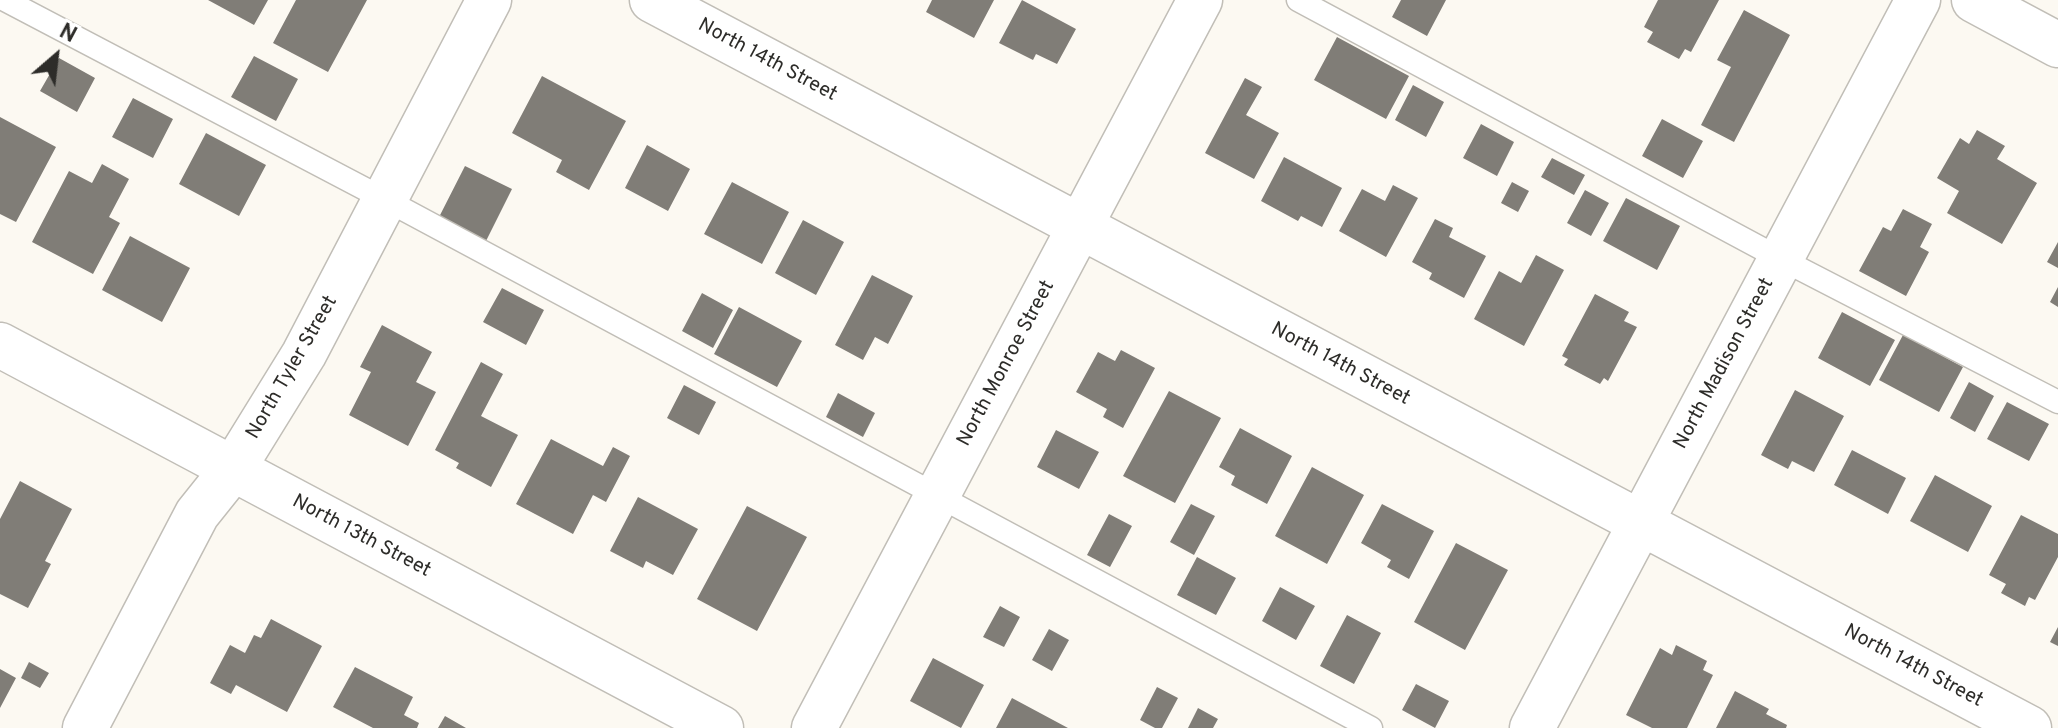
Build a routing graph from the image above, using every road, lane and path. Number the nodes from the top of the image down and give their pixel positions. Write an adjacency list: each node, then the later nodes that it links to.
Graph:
1 (5, 0): 9 (lane)
2 (489, 0): 9 (street, North Tyler Street)
3 (652, 0): 10 (street, North 14th Street)
4 (1200, 0): 10 (street, North Monroe Street)
5 (1298, 0): 11 (lane)
6 (1918, 0): 11 (street, North Madison Street)
7 (1974, 0): 8 (street)
8 (2058, 45)
9 (386, 200): 14 (street, North Tyler Street); 15 (lane)
10 (1079, 227): 15 (street, North Monroe Street); 16 (street, North 14th Street)
11 (1781, 259): 13 (lane); 16 (street, North Madison Street)
12 (0, 345): 14 (street, North 13th Street)
13 (2058, 402)
14 (233, 469): 17 (street, North Tyler Street); 18 (street, North 13th Street)
15 (938, 497): 19 (street, North Monroe Street); 20 (lane)
16 (1640, 524): 21 (street, North Madison Street); 22 (street, North 14th Street)
17 (85, 728)
18 (721, 728)
19 (814, 728)
20 (1371, 728)
21 (1532, 728)
22 (2029, 728)

